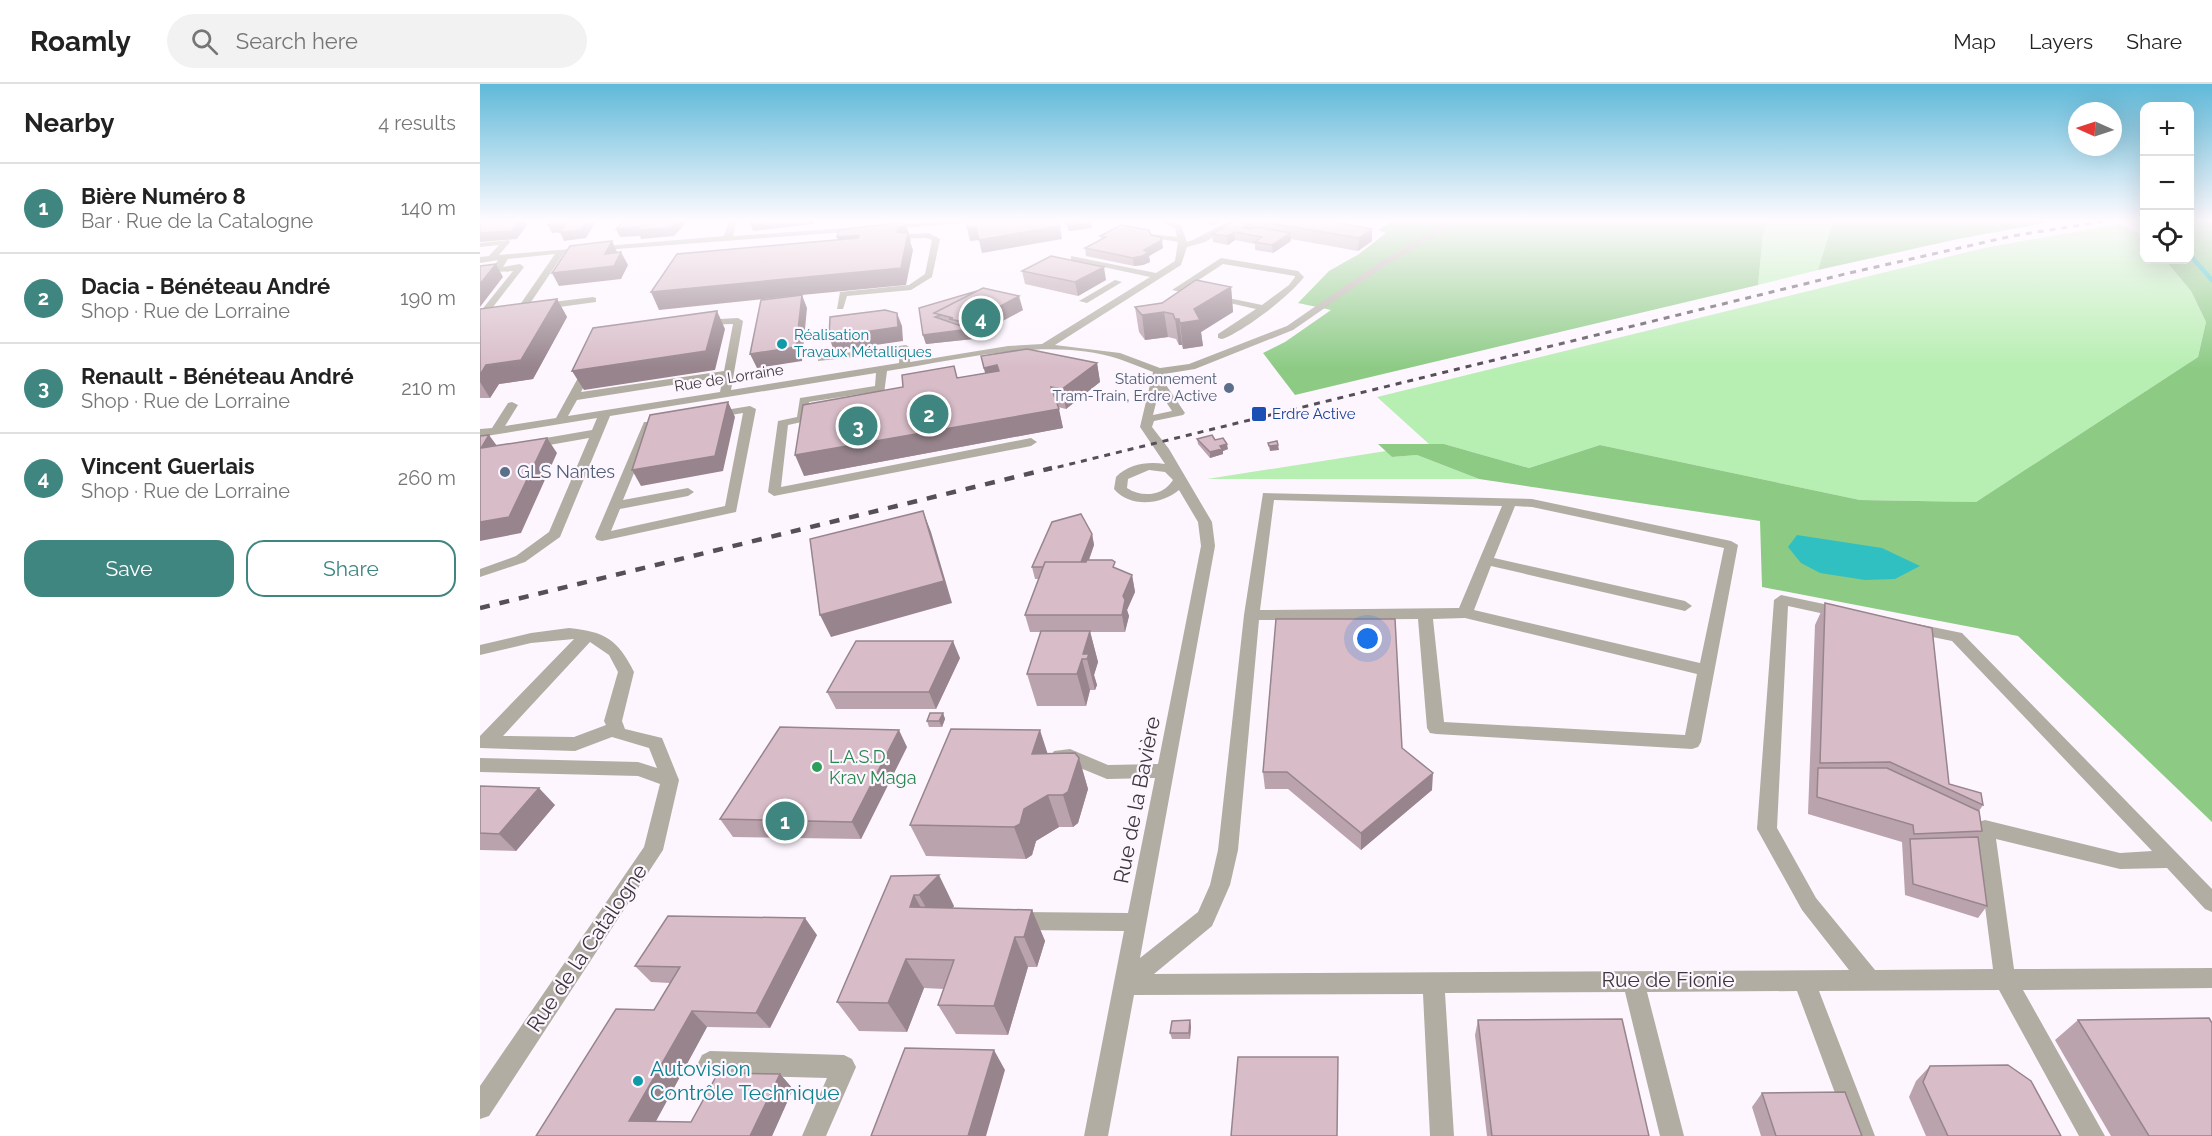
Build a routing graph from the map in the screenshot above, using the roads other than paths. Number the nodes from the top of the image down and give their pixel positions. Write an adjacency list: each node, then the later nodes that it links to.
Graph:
1 (518, 270): 19 (street)
2 (548, 270): 15 (street)
3 (930, 270): 17 (street)
4 (1131, 270): 11 (street)
5 (1168, 270): 11 (street)
6 (1196, 270): 10 (street)
7 (1209, 270): 10 (street)
8 (1278, 270): 18 (street)
9 (1374, 270): 27 (street)
10 (1206, 272): 18 (street)
11 (1159, 276): 14 (street)
12 (1118, 282): 13 (street)
13 (1103, 291): 14 (street); 16 (street)
14 (1126, 296): 22 (street)
15 (593, 300)
16 (1084, 301)
17 (840, 307)
18 (1264, 308): 21 (street)
19 (480, 318)
20 (692, 324): 28 (street)
21 (1222, 336)
22 (1044, 347): 25 (street, Rue de Lorraine); 27 (street, Rue de Lorraine)
23 (595, 356): 31 (street)
24 (822, 359): 25 (street)
25 (904, 365): 26 (street, Rue de Lorraine)
26 (882, 369): 29 (street); 30 (street, Rue de Lorraine)
27 (1159, 371): 40 (street); 40 (street)
28 (729, 373): 30 (street); 31 (street)
29 (880, 388): 35 (street); 38 (street)
30 (725, 394): 34 (street, Rue de Lorraine)
31 (572, 397): 39 (street)
32 (512, 405): 41 (street)
33 (657, 405): 34 (street, Rue de Lorraine); 36 (street, Rue de Lorraine); 48 (street)
34 (698, 408): 48 (street)
35 (873, 408)
36 (605, 413): 39 (street, Rue de Lorraine); 43 (street)
37 (824, 416): 38 (street)
38 (802, 419): 44 (street)
39 (560, 420): 41 (street, Rue de Lorraine)
40 (1148, 426): 64 (street, Rue de la Bavière)
41 (496, 430): 42 (street, Rue de Lorraine)
42 (480, 433)
43 (597, 433): 45 (street); 50 (street)
44 (1031, 441)
45 (538, 442)
46 (688, 492): 48 (street)
47 (1510, 502): 49 (street); 54 (street); 59 (street)
48 (615, 506)
49 (1486, 561): 51 (street); 52 (street)
50 (480, 573)
51 (1685, 606)
52 (1465, 613): 53 (street); 59 (street)
53 (1425, 614): 54 (street); 59 (street)
54 (1252, 615): 76 (street)
55 (1858, 616): 74 (street)
56 (1891, 623): 66 (street)
57 (587, 635): 58 (street); 60 (street); 61 (street)
58 (480, 650)
59 (1706, 670)
60 (617, 728): 61 (street); 65 (street)
61 (484, 742)
62 (1039, 755): 64 (street)
63 (480, 765): 65 (street)
64 (1165, 771): 69 (street, Rue de la Bavière)
65 (670, 780): 78 (street, Rue de la Catalogne)
66 (2172, 859): 67 (street); 71 (street)
67 (2212, 903)
68 (1001, 921): 69 (street)
69 (1136, 922): 76 (street, Rue de la Bavière)
70 (2212, 978): 71 (street, Rue de Fionie)
71 (2005, 979): 74 (street, Rue de Fionie); 84 (street)
72 (1633, 980): 73 (street, Rue de Fionie); 75 (street, Rue de Fionie); 82 (street)
73 (1804, 980): 74 (street, Rue de Fionie); 83 (street)
74 (1870, 980)
75 (1433, 982): 76 (street, Rue de Fionie); 81 (street)
76 (1124, 985): 80 (street, Rue de la Bavière)
77 (710, 1063): 79 (street)
78 (480, 1107)
79 (814, 1136)
80 (1096, 1136)
81 (1442, 1136)
82 (1672, 1136)
83 (1863, 1136)
84 (2093, 1136)

